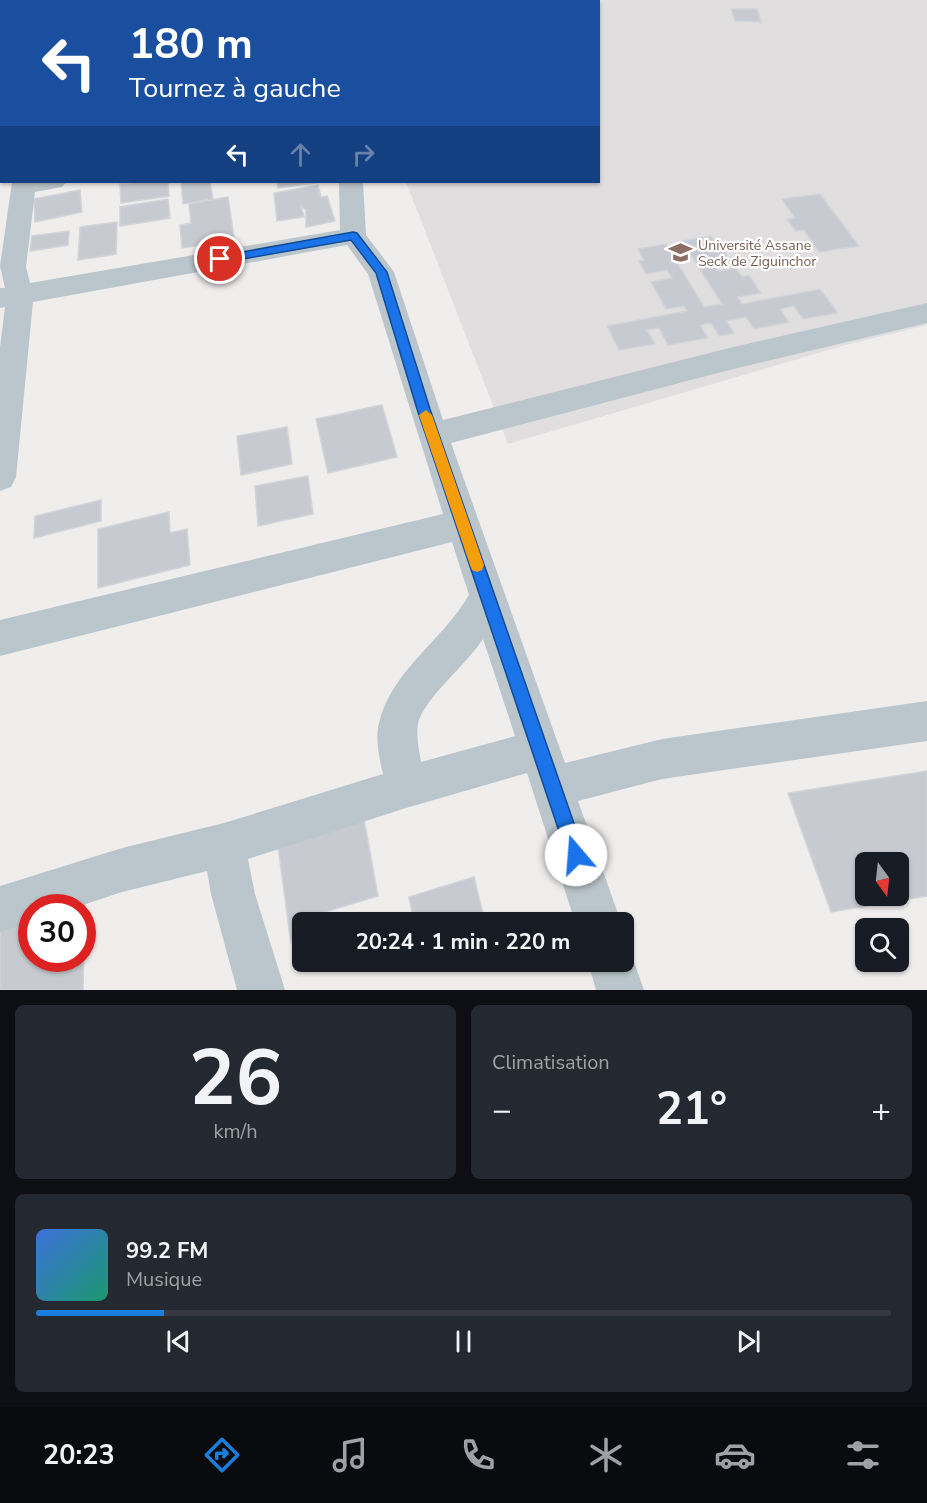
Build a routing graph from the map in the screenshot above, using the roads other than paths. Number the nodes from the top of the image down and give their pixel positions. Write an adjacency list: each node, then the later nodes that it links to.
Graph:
1 (38, 183): 3 (street)
2 (351, 183): 4 (street)
3 (23, 184): 5 (street)
4 (353, 236): 5 (street); 7 (street)
5 (10, 296): 8 (street)
6 (927, 313): 7 (street)
7 (433, 435): 9 (street)
8 (0, 477)
9 (464, 524): 10 (street); 11 (street)
10 (488, 597): 13 (street); 14 (street)
11 (0, 638)
12 (927, 721): 15 (street)
13 (539, 749): 14 (street); 15 (street)
14 (405, 787): 16 (street)
15 (553, 787): 18 (street)
16 (224, 845): 17 (street); 20 (street)
17 (0, 909)
18 (595, 912)
19 (614, 972): 21 (street)
20 (261, 990)
21 (620, 990)

